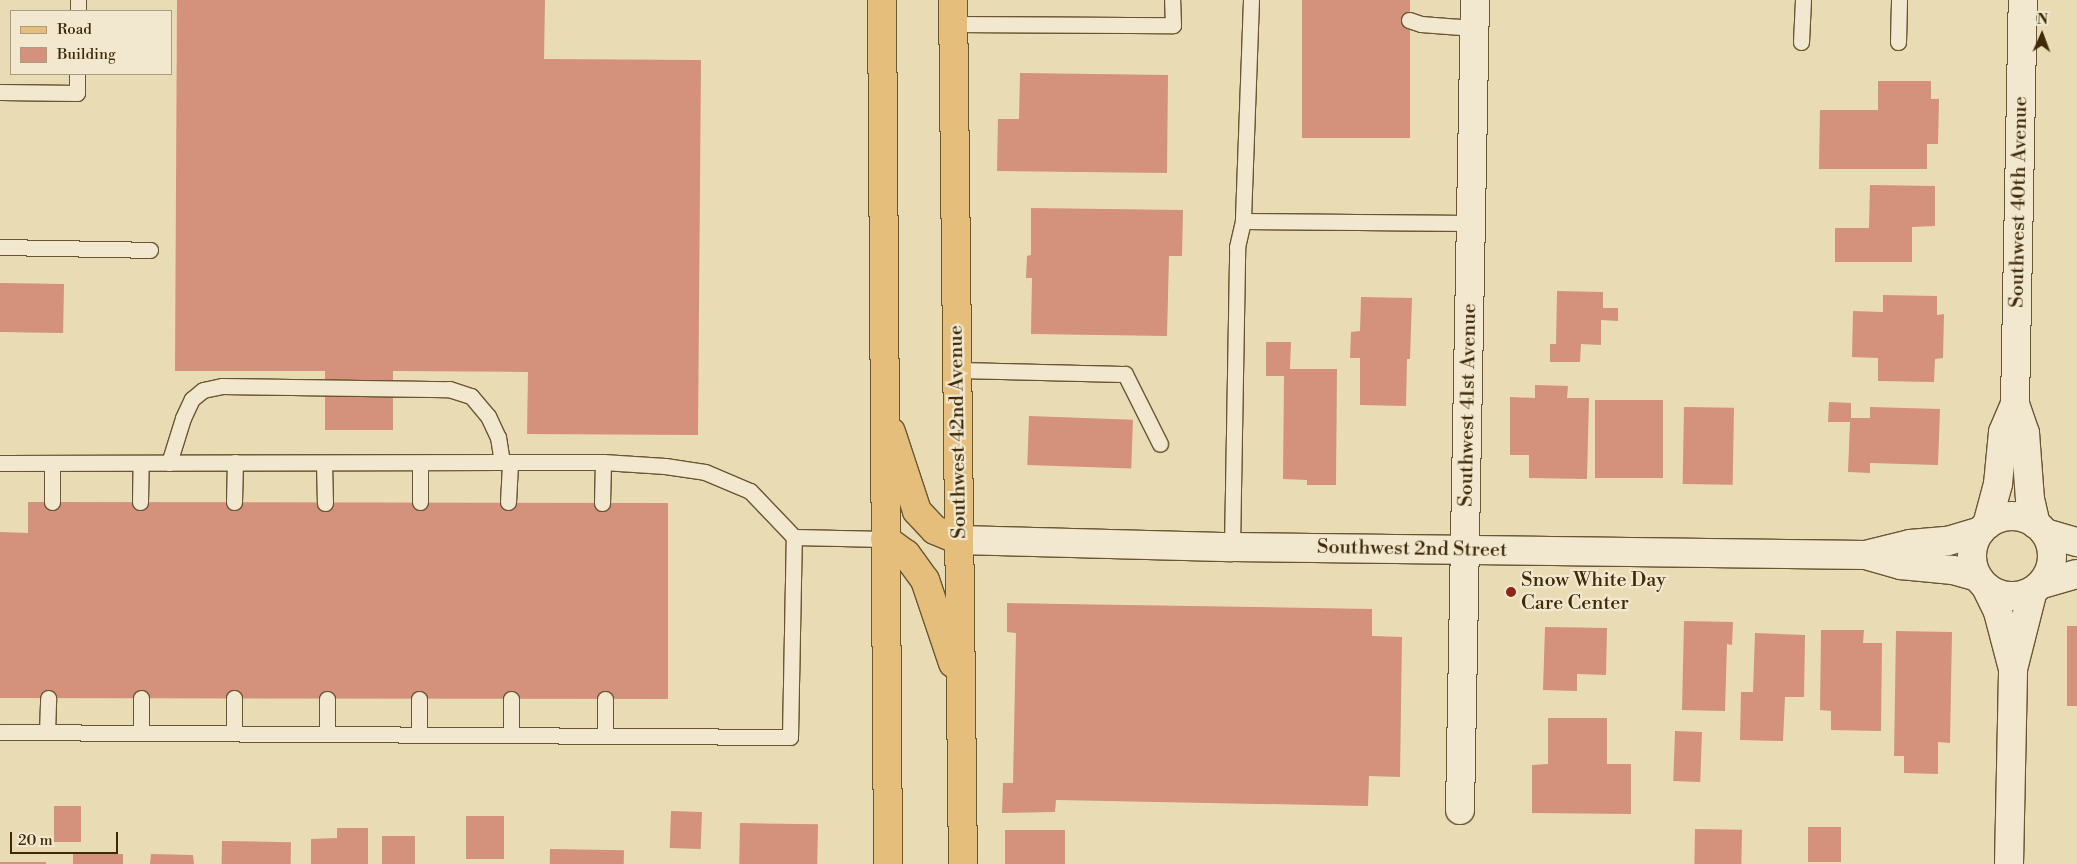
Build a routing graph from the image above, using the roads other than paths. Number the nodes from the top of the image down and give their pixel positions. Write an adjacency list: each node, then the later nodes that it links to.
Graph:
1 (882, 0): 21 (main road)
2 (1172, 0): 8 (lane)
3 (1252, 0): 15 (lane)
4 (1475, 0): 10 (street, Southwest 41st Avenue)
5 (1803, 0): 11 (lane)
6 (1899, 0): 12 (lane)
7 (2023, 0): 20 (street, Southwest 40th Avenue)
8 (953, 12): 19 (main road, Southwest 42nd Avenue)
9 (1409, 20): 10 (lane)
10 (1474, 28): 16 (street, Southwest 41st Avenue)
11 (1801, 42)
12 (1898, 42)
13 (77, 75): 14 (lane)
14 (0, 92)
15 (1243, 221): 16 (lane); 45 (lane)
16 (1471, 223): 46 (street, Southwest 41st Avenue)
17 (0, 247): 18 (lane)
18 (150, 250)
19 (958, 370): 22 (lane); 43 (main road, Southwest 42nd Avenue)
20 (2015, 404): 39 (street, Southwest 40th Avenue); 40 (street, Southwest 40th Avenue)
21 (883, 409): 42 (main road); 43 (main road)
22 (1160, 444)
23 (169, 462): 24 (lane); 25 (lane); 29 (lane)
24 (235, 462): 30 (lane); 34 (lane)
25 (506, 462): 26 (lane); 31 (lane); 37 (lane)
26 (603, 462): 38 (lane); 41 (lane)
27 (0, 463): 28 (lane)
28 (52, 463): 29 (lane); 32 (lane)
29 (141, 463): 33 (lane)
30 (324, 463): 31 (lane); 35 (lane)
31 (420, 463): 36 (lane)
32 (52, 502)
33 (140, 502)
34 (234, 502)
35 (325, 502)
36 (420, 502)
37 (508, 502)
38 (602, 503)
39 (1984, 528): 40 (street); 47 (street, Southwest 2nd Street); 49 (street, Southwest 40th Avenue)
40 (2041, 529): 44 (street); 50 (street, Southwest 40th Avenue)
41 (794, 537): 42 (lane); 67 (lane)
42 (885, 539): 52 (main road); 69 (main road)
43 (959, 540): 45 (street, Southwest 2nd Street); 52 (main road, Southwest 42nd Avenue)
44 (2077, 542)
45 (1232, 547): 46 (street, Southwest 2nd Street)
46 (1466, 550): 47 (street, Southwest 2nd Street); 68 (street, Southwest 41st Avenue)
47 (1865, 555): 49 (street, Southwest 2nd Street)
48 (2077, 574): 50 (street)
49 (1982, 582): 50 (street); 51 (street, Southwest 40th Avenue)
50 (2038, 587): 51 (street, Southwest 40th Avenue)
51 (2014, 669): 71 (street, Southwest 40th Avenue)
52 (961, 686): 70 (main road, Southwest 42nd Avenue)
53 (48, 698): 61 (lane)
54 (141, 698): 62 (lane)
55 (234, 698): 64 (lane)
56 (327, 699): 65 (lane)
57 (419, 699): 63 (lane)
58 (511, 699): 66 (lane)
59 (605, 699): 67 (lane)
60 (0, 732): 61 (lane)
61 (47, 732): 62 (lane)
62 (141, 733): 64 (lane)
63 (419, 733): 65 (lane); 66 (lane)
64 (234, 734): 65 (lane)
65 (327, 734)
66 (510, 734): 67 (lane)
67 (605, 735)
68 (1460, 810)
69 (888, 864)
70 (963, 864)
71 (2009, 864)

